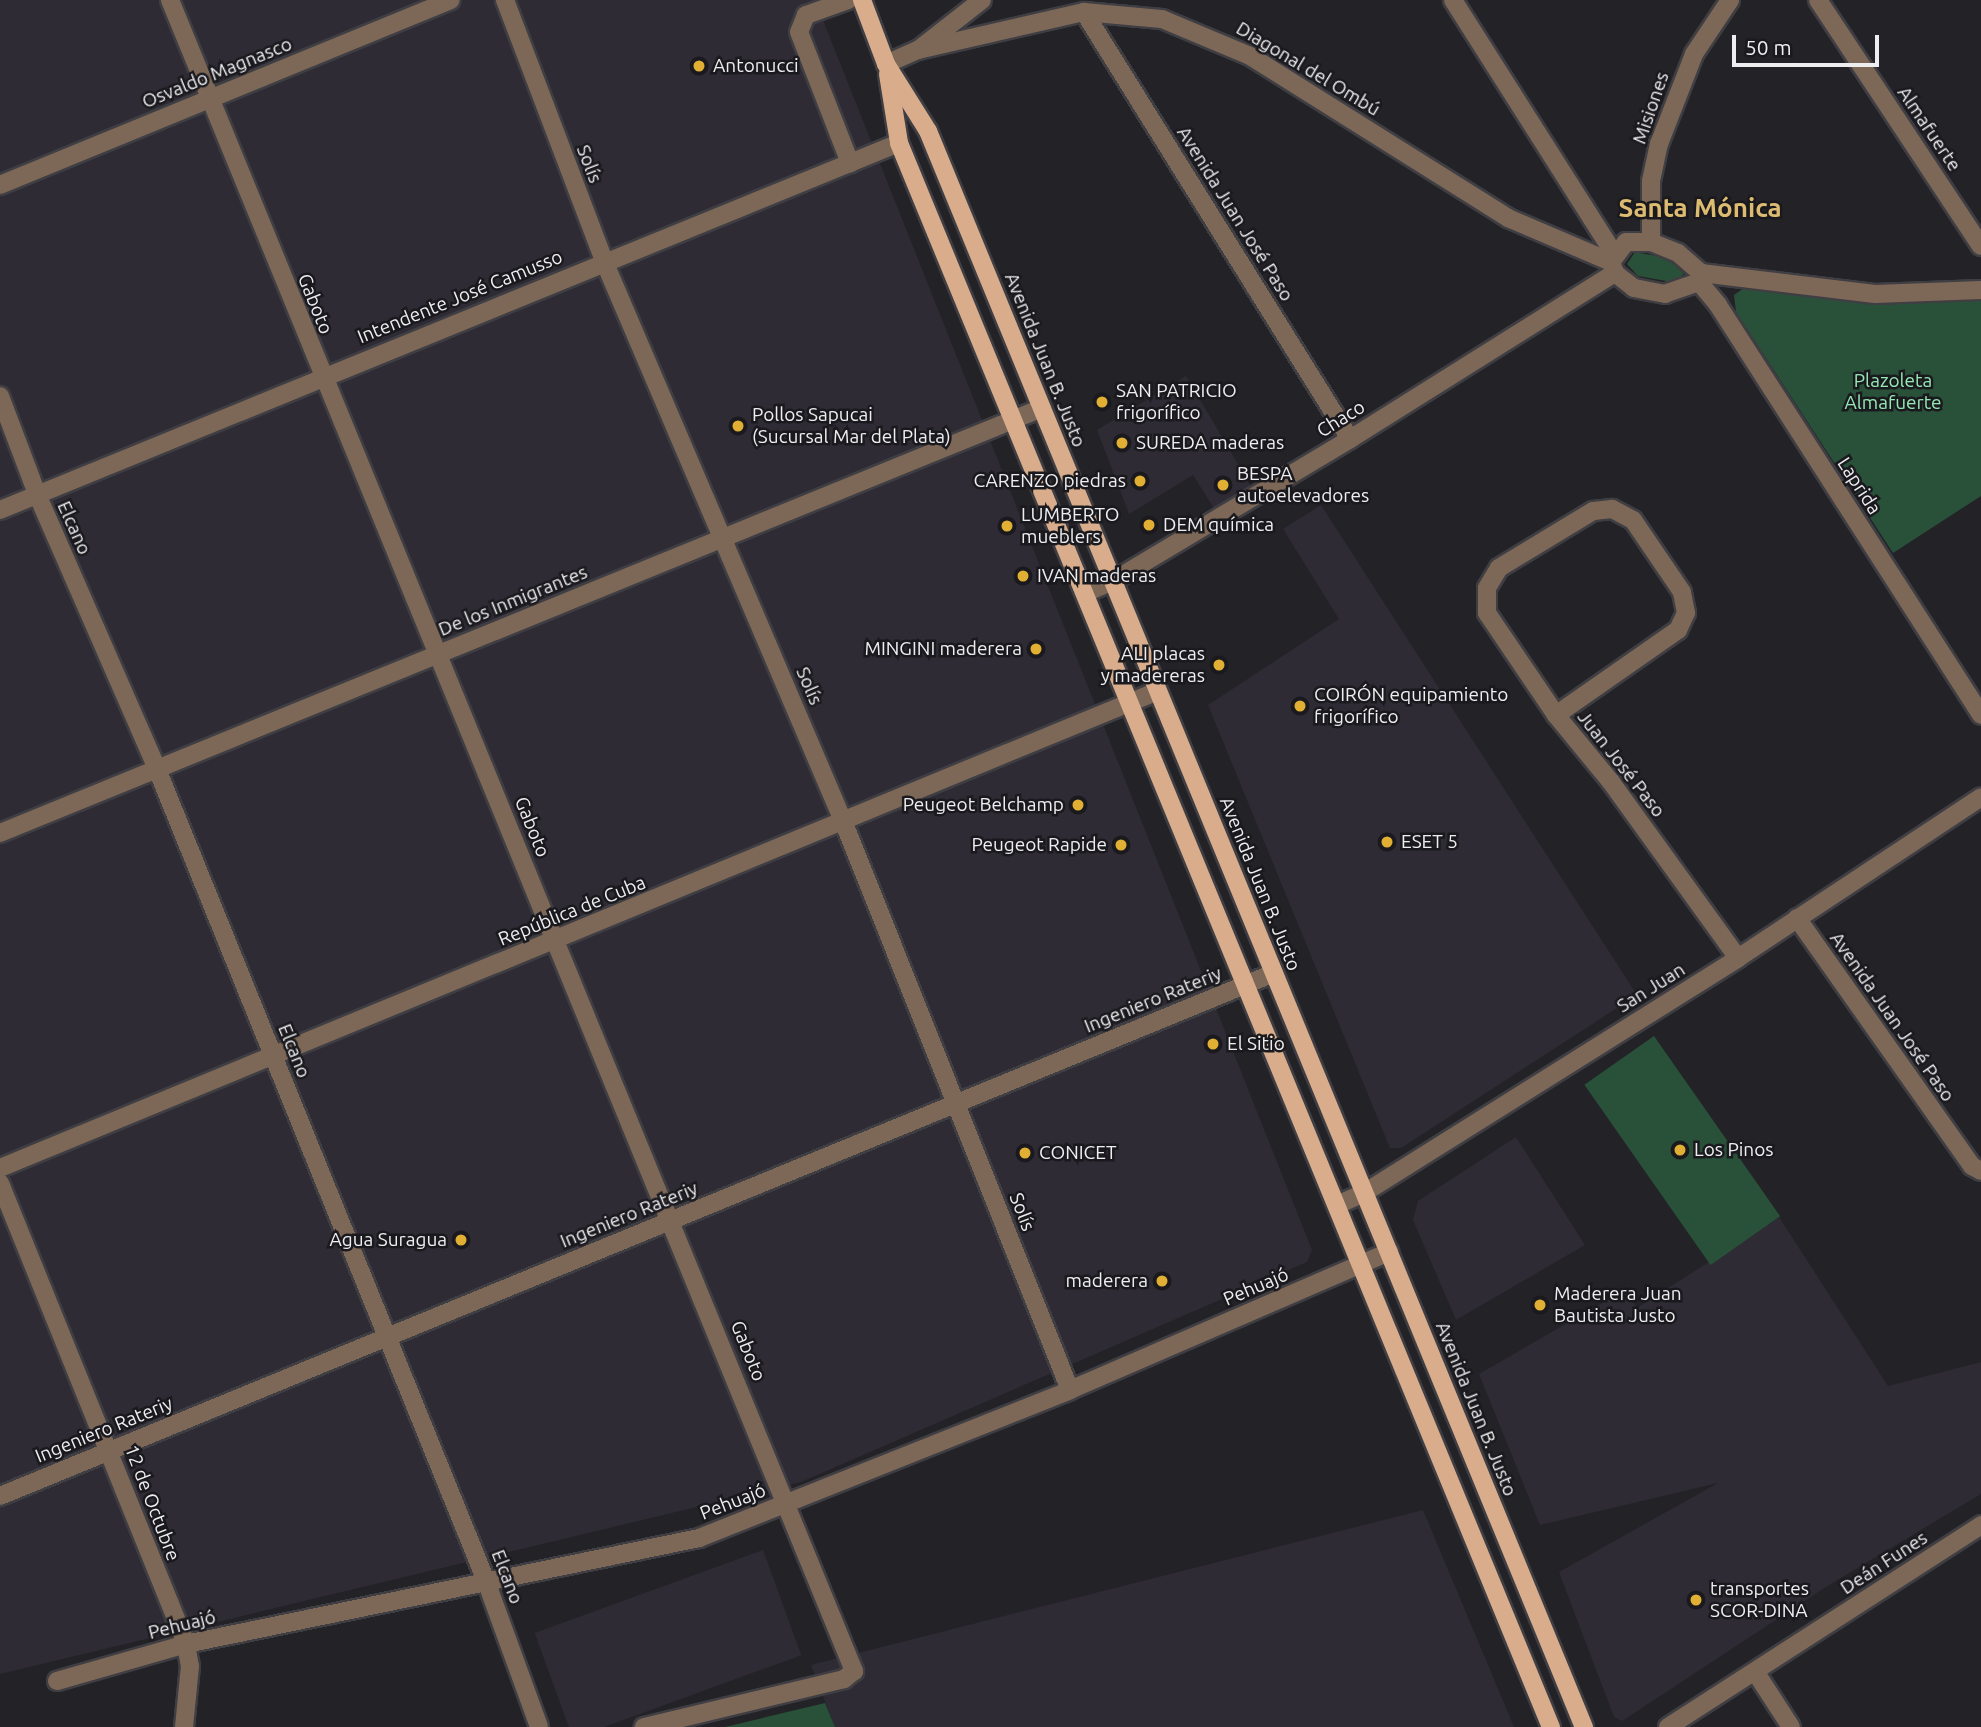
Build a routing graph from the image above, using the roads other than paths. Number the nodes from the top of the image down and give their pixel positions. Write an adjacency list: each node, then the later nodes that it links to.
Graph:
1 (170, 0): 13 (street, Gaboto)
2 (450, 0): 13 (street, Osvaldo Magnasco)
3 (505, 0): 20 (street, Solís)
4 (848, 0): 15 (street)
5 (862, 0): 12 (main road, Avenida Juan B. Justo)
6 (982, 0): 11 (street)
7 (1453, 0): 21 (street)
8 (1730, 0): 18 (street, Misiones)
9 (1818, 0): 17 (street, Almafuerte)
10 (1084, 12): 11 (street, Diagonal del Ombú); 21 (street, Diagonal del Ombú); 28 (street, Avenida Juan José Paso)
11 (918, 50): 12 (street)
12 (886, 64): 14 (main road, Avenida Juan B. Justo); 26 (main road, Avenida Juan B. Justo)
13 (211, 98): 16 (street, Osvaldo Magnasco); 24 (street, Gaboto)
14 (899, 143): 15 (street, Intendente José Camusso); 27 (main road, Avenida Juan B. Justo)
15 (850, 163): 20 (street, Intendente José Camusso)
16 (0, 185)
17 (1975, 222): 19 (street, Almafuerte)
18 (1651, 242): 21 (street); 22 (street)
19 (1981, 246)
20 (604, 261): 24 (street, Intendente José Camusso); 31 (street, Solís)
21 (1613, 263): 22 (street, Diagonal del Ombú); 28 (street, Chaco)
22 (1700, 277): 23 (street, Diagonal del Ombú); 38 (street, Laprida)
23 (1981, 290)
24 (321, 376): 29 (street, Intendente José Camusso); 34 (street, Gaboto)
25 (0, 396): 29 (street, Elcano)
26 (1042, 408): 27 (street, De los Inmigrantes); 32 (main road, Avenida Juan B. Justo)
27 (1013, 419): 31 (street, De los Inmigrantes); 33 (main road, Avenida Juan B. Justo)
28 (1350, 439): 32 (street, Chaco)
29 (37, 494): 30 (street, Intendente José Camusso); 39 (street, Elcano)
30 (0, 510)
31 (724, 537): 34 (street, De los Inmigrantes); 41 (street, Solís)
32 (1113, 581): 33 (street, Chaco); 35 (main road, Avenida Juan B. Justo)
33 (1084, 593): 36 (main road, Avenida Juan B. Justo)
34 (438, 654): 39 (street, De los Inmigrantes); 44 (street, Gaboto)
35 (1158, 691): 36 (street, República de Cuba); 46 (main road, Avenida Juan B. Justo)
36 (1130, 703): 41 (street, República de Cuba); 47 (main road, Avenida Juan B. Justo)
37 (1556, 715): 37 (street, Juan José Paso); 45 (street, Juan José Paso)
38 (1981, 715)
39 (157, 769): 42 (street, De los Inmigrantes); 48 (street, Elcano)
40 (1981, 797): 43 (street, San Juan)
41 (844, 823): 44 (street, República de Cuba); 49 (street, Solís)
42 (0, 834)
43 (1797, 918): 45 (street, San Juan); 51 (street, Avenida Juan José Paso)
44 (555, 940): 48 (street, República de Cuba); 55 (street, Gaboto)
45 (1738, 958): 53 (street, San Juan)
46 (1274, 973): 47 (street, Ingeniero Rateriy); 53 (main road, Avenida Juan B. Justo)
47 (1246, 985): 49 (street, Ingeniero Rateriy); 54 (main road, Avenida Juan B. Justo)
48 (274, 1056): 50 (street, República de Cuba); 58 (street, Elcano)
49 (957, 1102): 55 (street, Ingeniero Rateriy); 59 (street, Solís)
50 (0, 1168)
51 (1981, 1171)
52 (0, 1183): 60 (street, 12 de Octubre)
53 (1364, 1193): 54 (street, San Juan); 56 (main road, Avenida Juan B. Justo)
54 (1337, 1205): 57 (main road, Avenida Juan B. Justo)
55 (671, 1220): 58 (street, Ingeniero Rateriy); 62 (street, Gaboto)
56 (1389, 1252): 57 (street, Pehuajó); 72 (main road, Avenida Juan B. Justo)
57 (1361, 1265): 59 (street, Pehuajó); 71 (main road, Avenida Juan B. Justo)
58 (387, 1337): 60 (street, Ingeniero Rateriy); 64 (street, Elcano)
59 (1070, 1390): 62 (street, Pehuajó)
60 (109, 1451): 61 (street, Ingeniero Rateriy); 65 (street, 12 de Octubre)
61 (0, 1496)
62 (789, 1504): 64 (street, Pehuajó); 70 (street, Gaboto)
63 (1981, 1525): 66 (street, Deán Funes)
64 (486, 1581): 65 (street, Pehuajó); 69 (street, Elcano)
65 (187, 1644): 67 (street, Pehuajó); 68 (street, 12 de Octubre)
66 (1756, 1673): 73 (street, Deán Funes); 74 (street)
67 (57, 1681)
68 (184, 1727)
69 (539, 1727)
70 (644, 1727)
71 (1552, 1727)
72 (1584, 1727)
73 (1668, 1727)
74 (1791, 1727)

